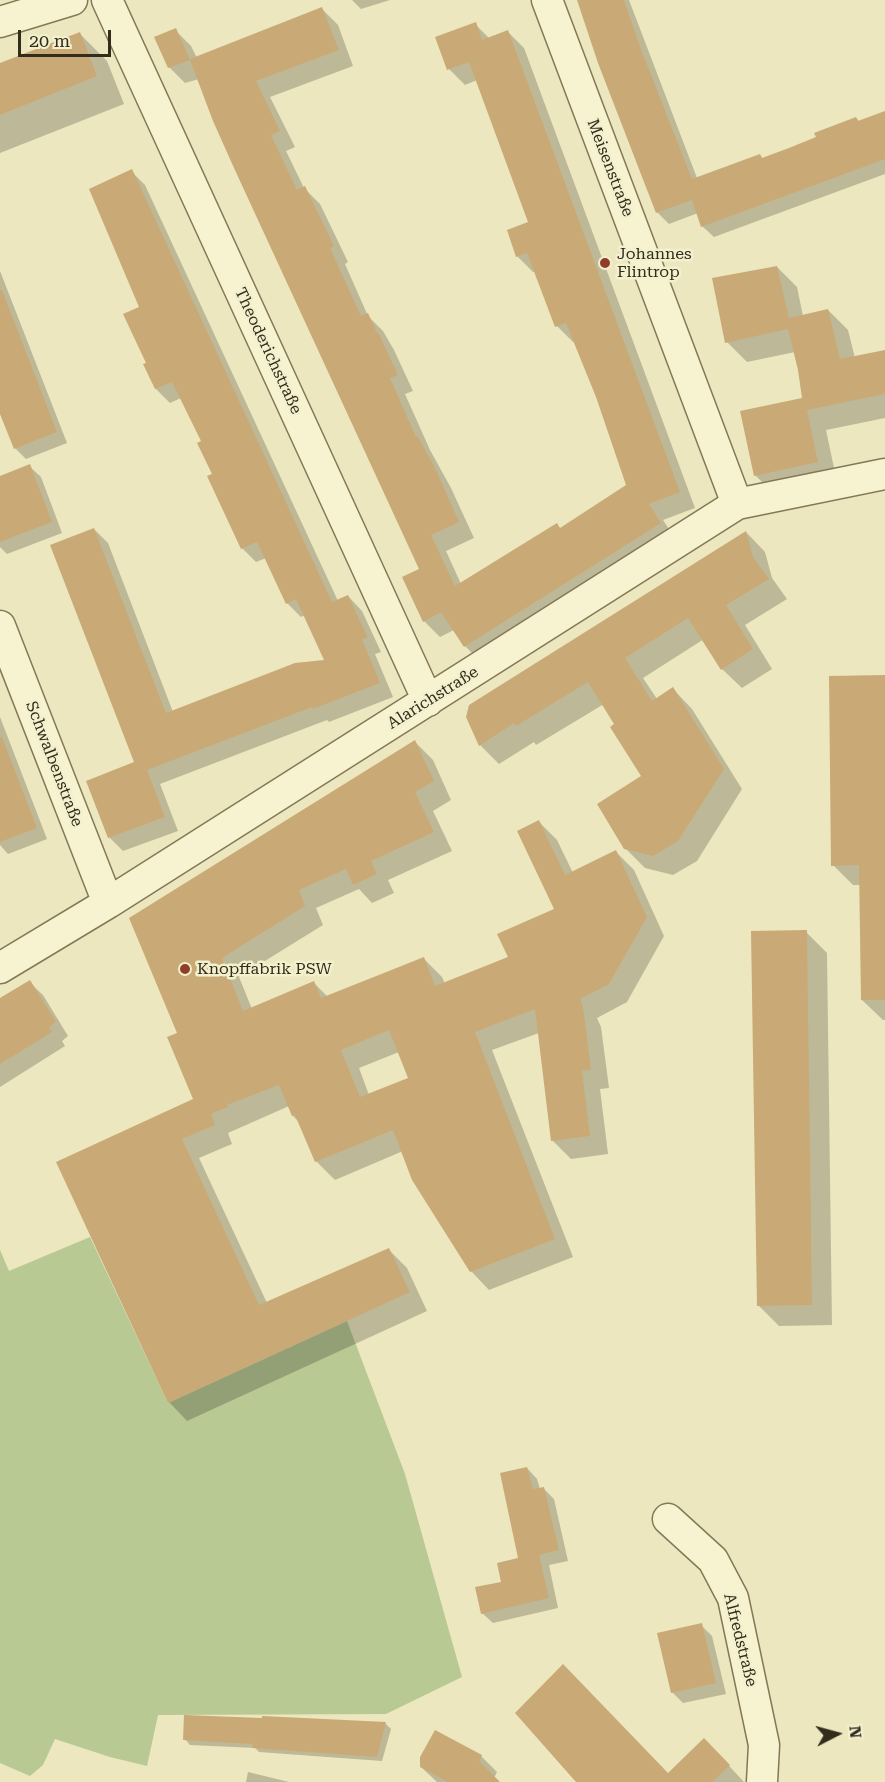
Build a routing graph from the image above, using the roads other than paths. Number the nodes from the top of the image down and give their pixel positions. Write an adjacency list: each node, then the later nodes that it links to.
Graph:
1 (72, 0): 4 (street)
2 (108, 0): 8 (street, Theoderichstraße)
3 (547, 0): 6 (street, Meisenstraße)
4 (0, 22)
5 (885, 474): 6 (street, Alarichstraße)
6 (737, 504): 8 (street, Alarichstraße)
7 (0, 626): 9 (street, Schwalbenstraße)
8 (428, 701): 9 (street, Alarichstraße)
9 (108, 903): 10 (street, Alarichstraße)
10 (0, 968)
11 (668, 1520): 12 (street, Alfredstraße)
12 (762, 1782)

